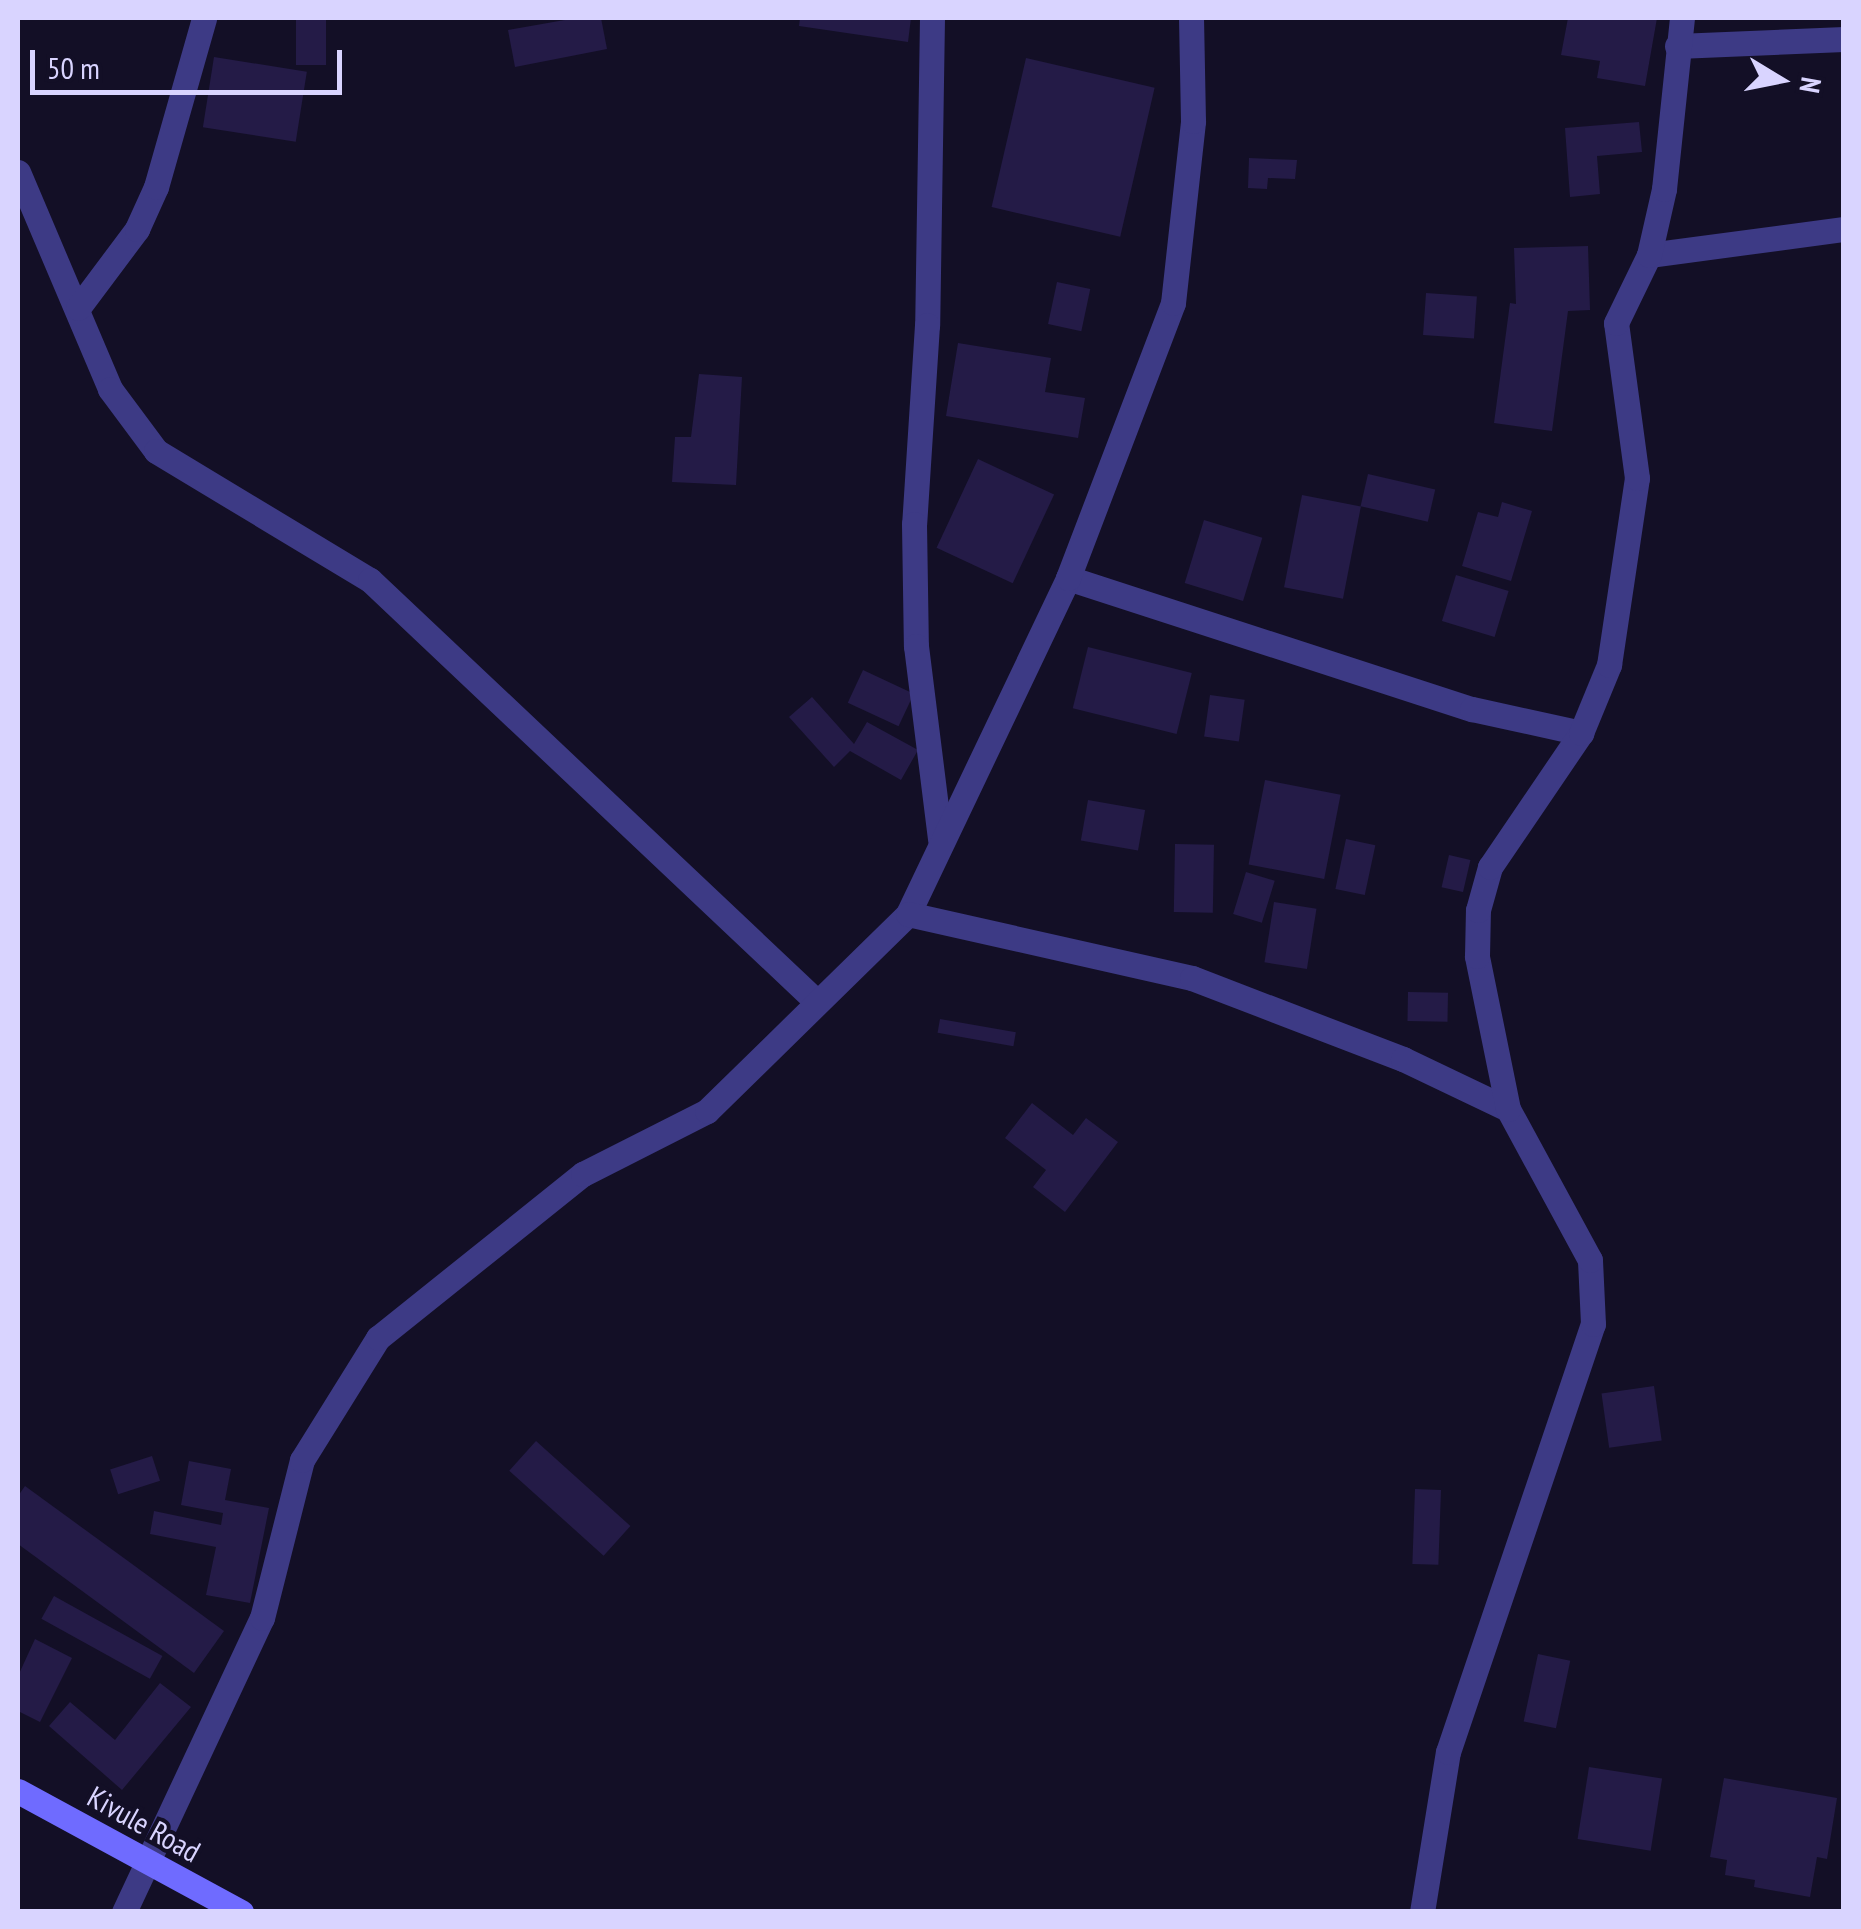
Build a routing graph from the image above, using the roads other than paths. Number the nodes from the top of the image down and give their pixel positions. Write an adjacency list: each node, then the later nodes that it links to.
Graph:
1 (204, 18): 11 (street)
2 (932, 18): 14 (street)
3 (1191, 18): 12 (street)
4 (1682, 18): 6 (street)
5 (1844, 39): 6 (street)
6 (1677, 46): 10 (street)
7 (18, 172): 8 (street)
8 (27, 205): 11 (street)
9 (1844, 229): 10 (street)
10 (1650, 255): 13 (street)
11 (78, 308): 16 (street)
12 (1068, 578): 13 (street); 14 (street)
13 (1581, 733): 17 (street)
14 (940, 840): 15 (street)
15 (908, 914): 16 (street); 17 (street)
16 (816, 1001): 19 (street)
17 (1508, 1108): 22 (street)
18 (18, 1791): 19 (street, Kivule Road)
19 (146, 1865): 20 (street); 21 (street, Kivule Road)
20 (124, 1912)
21 (241, 1912)
22 (1422, 1912)

